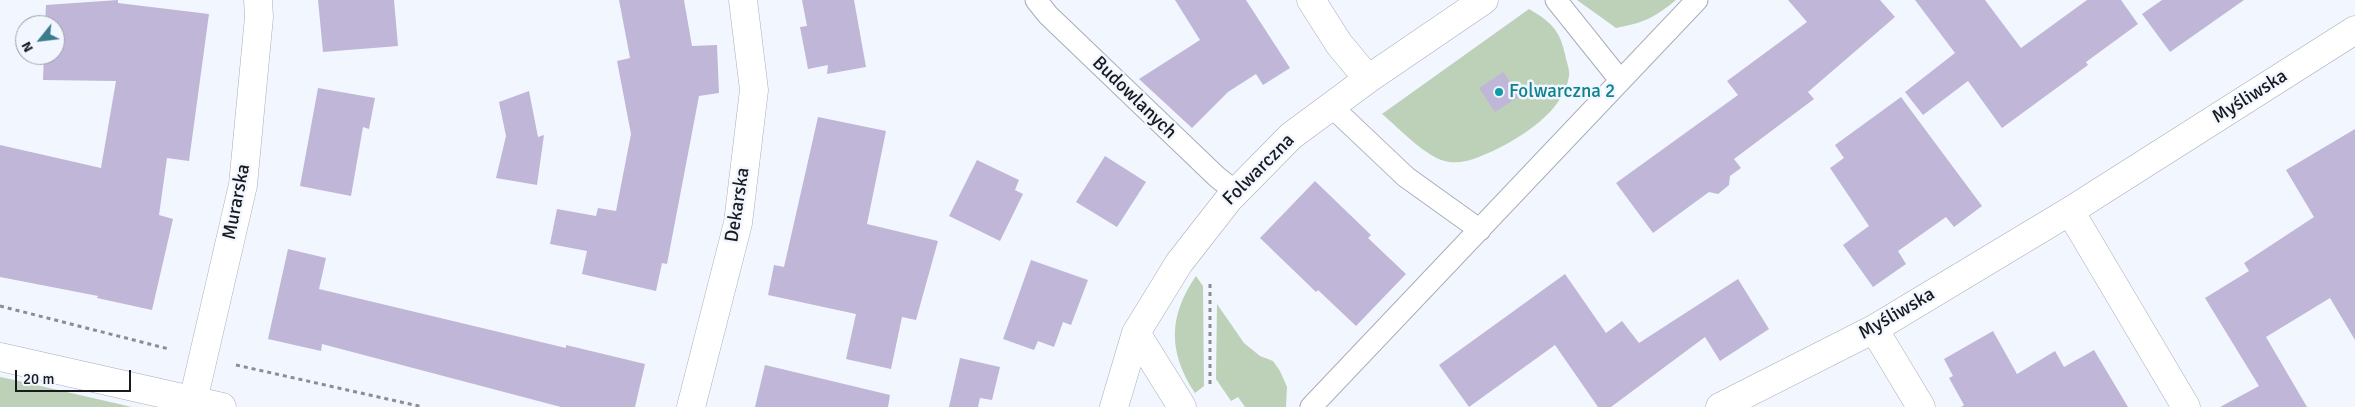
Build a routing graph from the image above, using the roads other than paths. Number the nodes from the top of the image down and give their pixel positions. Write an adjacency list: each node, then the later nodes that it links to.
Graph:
1 (258, 0): 18 (street, Murarska)
2 (743, 0): 20 (street, Dekarska)
3 (1036, 0): 12 (lane, Budowlanych)
4 (1311, 0): 9 (street)
5 (1484, 0): 9 (street, Folwarczna)
6 (1556, 0): 10 (lane)
7 (1697, 0): 10 (lane)
8 (2355, 30): 13 (street, Myśliwska)
9 (1368, 79): 11 (street, Folwarczna)
10 (1620, 80): 14 (lane)
11 (1331, 106): 12 (street, Folwarczna); 14 (lane)
12 (1236, 192): 16 (street, Folwarczna)
13 (2070, 211): 15 (street, Myśliwska); 26 (street)
14 (1480, 230): 23 (lane)
15 (1874, 329): 24 (street, Myśliwska); 25 (street)
16 (1136, 333): 21 (street, Folwarczna); 22 (street)
17 (0, 357): 18 (street)
18 (193, 401): 19 (street)
19 (222, 407)
20 (691, 407)
21 (1114, 407)
22 (1182, 407)
23 (1311, 407)
24 (1720, 407)
25 (1921, 407)
26 (2186, 407)

